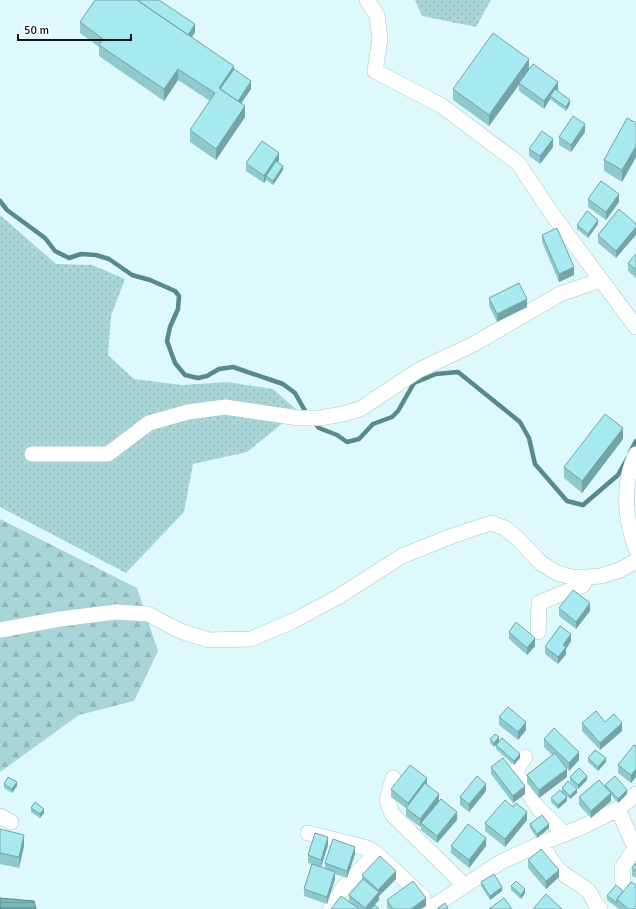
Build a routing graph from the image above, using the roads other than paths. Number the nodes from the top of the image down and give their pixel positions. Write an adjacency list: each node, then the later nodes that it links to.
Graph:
1 (367, 0): 2 (street)
2 (601, 280): 3 (street); 4 (street)
3 (636, 327)
4 (32, 454)
5 (636, 454): 6 (street)
6 (636, 549)
7 (636, 561): 8 (street)
8 (587, 578): 9 (street); 10 (street)
9 (0, 630)
10 (538, 632)
11 (525, 757): 15 (street)
12 (393, 778): 18 (street)
13 (629, 804): 15 (street); 19 (street)
14 (308, 833): 17 (street)
15 (565, 834): 16 (street)
16 (542, 843): 18 (street); 22 (street)
17 (376, 853): 20 (street); 21 (street)
18 (464, 885): 20 (street)
19 (623, 885)
20 (431, 908)
21 (330, 909)
22 (598, 909)

